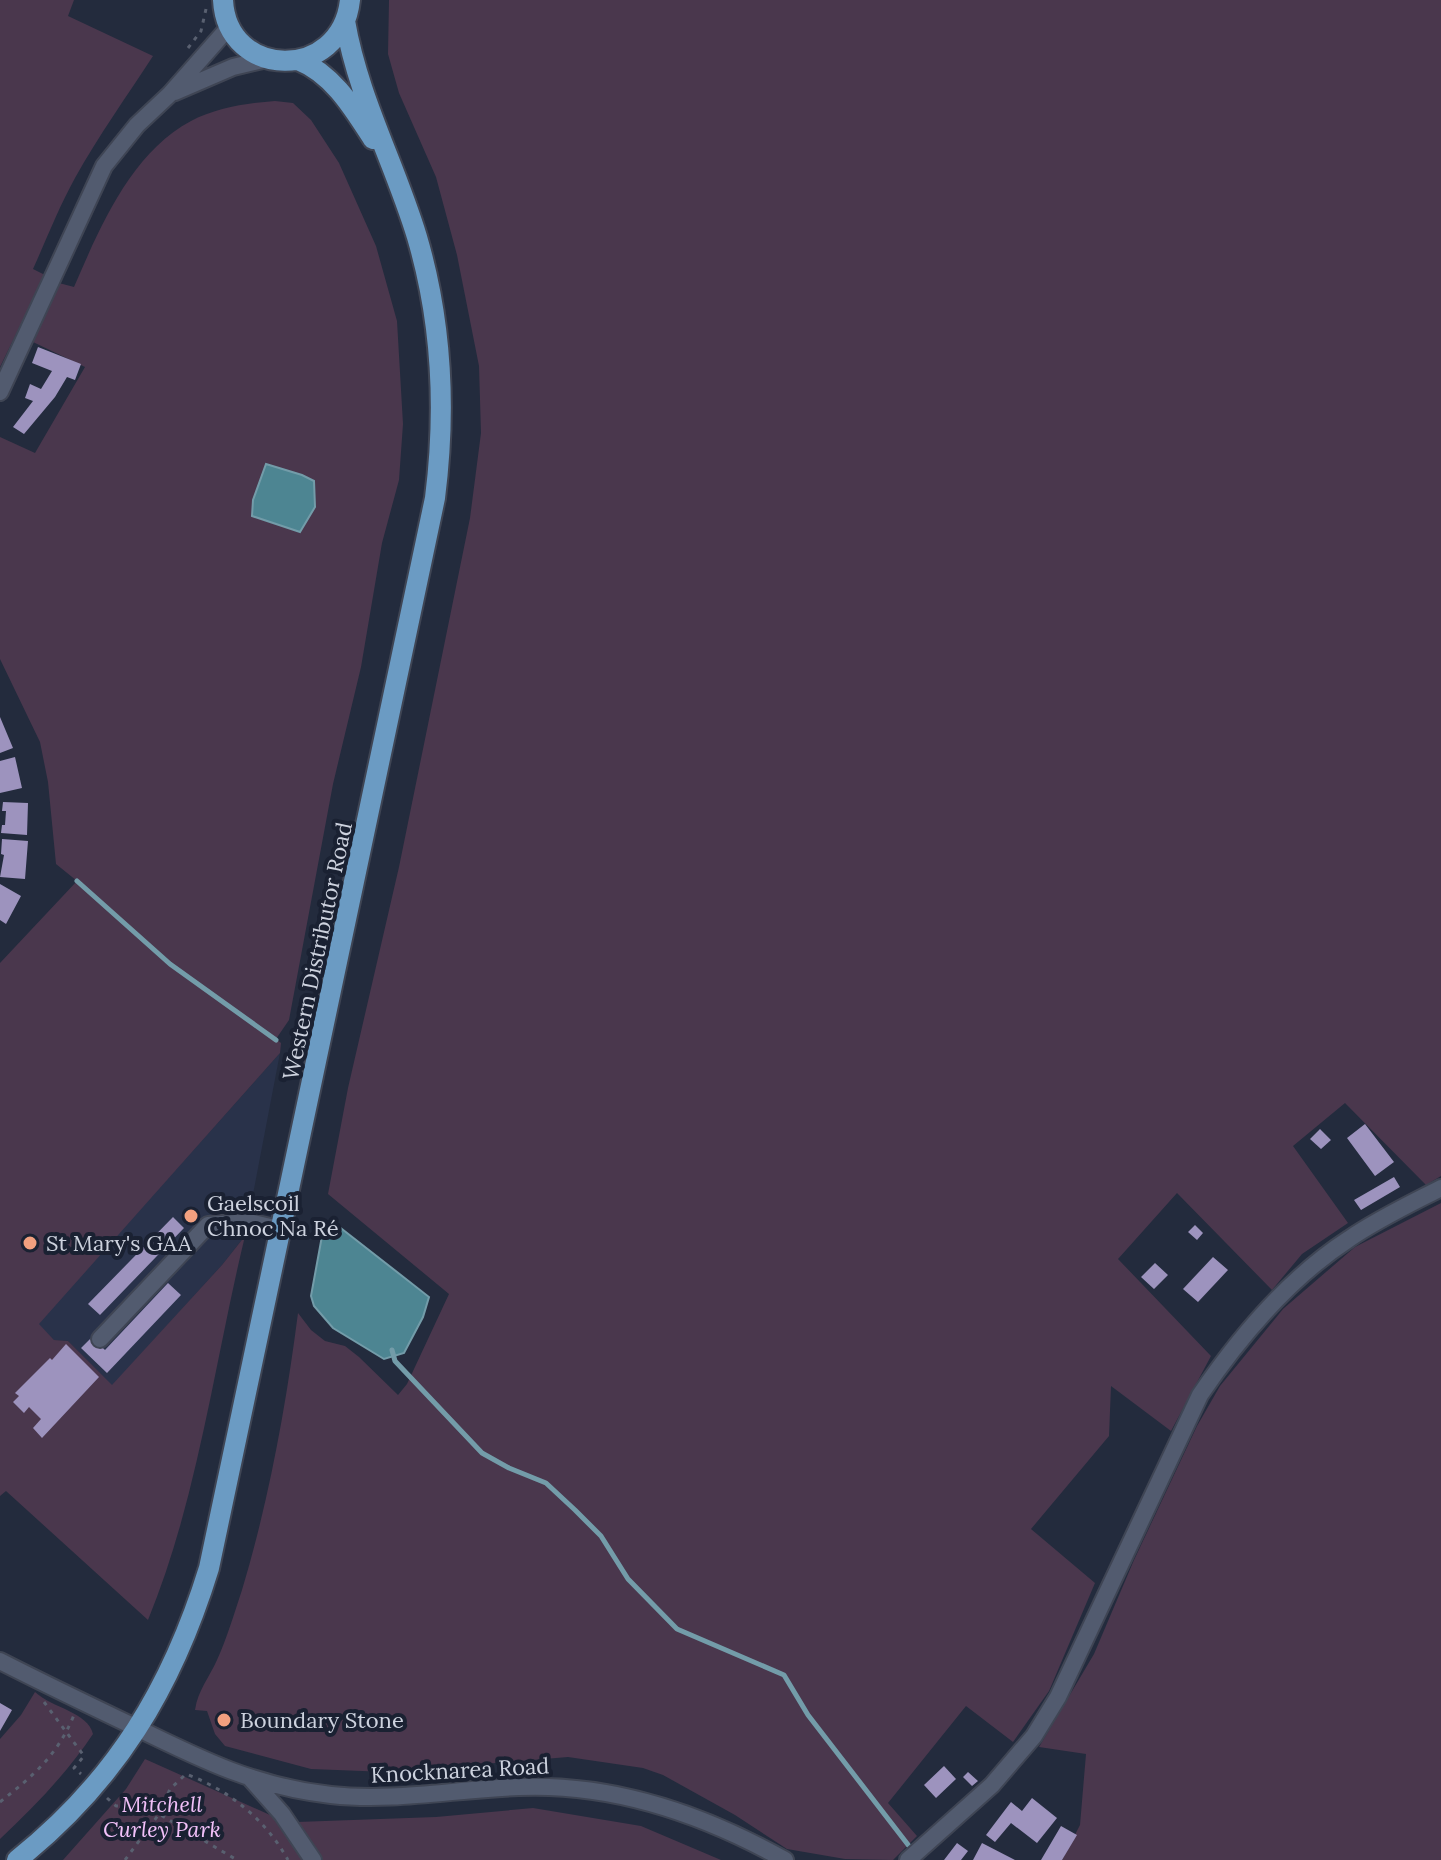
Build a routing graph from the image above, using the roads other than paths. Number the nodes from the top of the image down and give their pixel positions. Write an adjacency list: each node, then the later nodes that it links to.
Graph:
1 (350, 0): 3 (main road)
2 (214, 2): 4 (main road)
3 (345, 21): 6 (main road); 8 (main road, Western Distributor Road)
4 (229, 27): 5 (main road); 7 (street)
5 (267, 59): 6 (main road); 7 (street)
6 (298, 60): 8 (main road, Western Distributor Road)
7 (170, 94): 9 (street)
8 (392, 169): 11 (main road, Western Distributor Road)
9 (0, 392)
10 (1441, 1188): 19 (street)
11 (283, 1230): 12 (street); 14 (main road, Western Distributor Road)
12 (100, 1339)
13 (0, 1661): 14 (street, Knocknarea Road)
14 (137, 1728): 15 (street, Knocknarea Road); 16 (main road, Western Distributor Road)
15 (250, 1779): 17 (street); 18 (street, Knocknarea Road)
16 (17, 1860)
17 (313, 1860)
18 (785, 1860)
19 (908, 1860)

